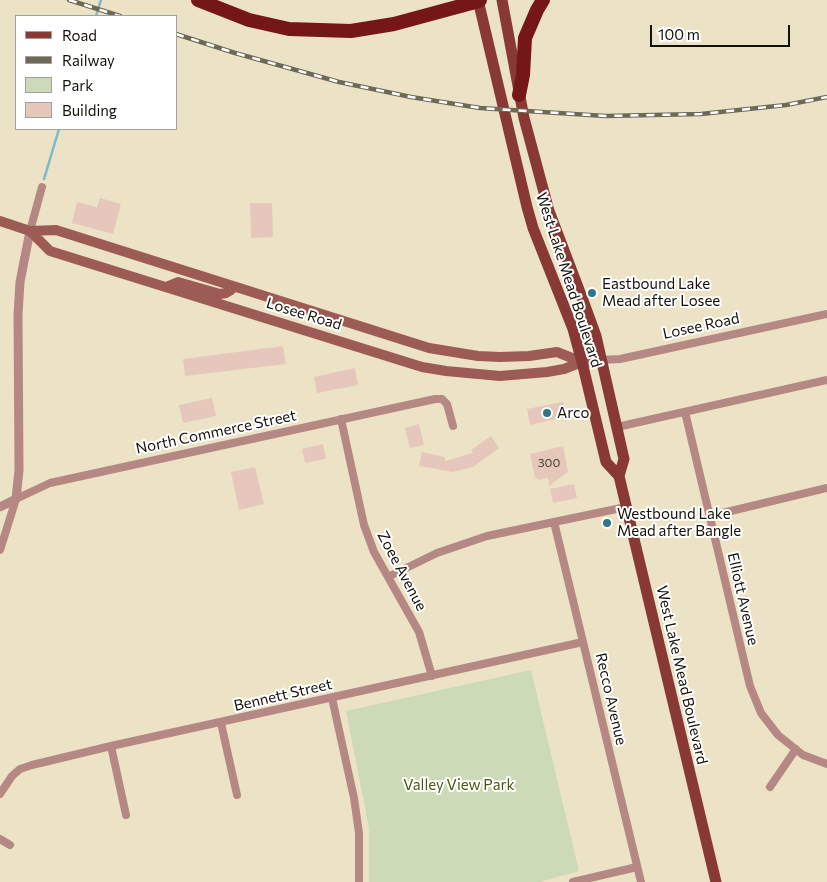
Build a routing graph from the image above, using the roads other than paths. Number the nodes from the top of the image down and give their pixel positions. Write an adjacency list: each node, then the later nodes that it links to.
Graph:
1 (198, 0): 2 (highway)
2 (479, 0): 13 (main road, West Lake Mead Boulevard)
3 (502, 0): 5 (main road, West Lake Mead Boulevard)
4 (543, 0): 5 (highway)
5 (519, 95): 12 (main road, West Lake Mead Boulevard)
6 (42, 187): 8 (street)
7 (0, 221): 8 (main road, Losee Road)
8 (30, 231): 9 (main road, Losee Road); 10 (main road, Losee Road); 21 (street)
9 (232, 286): 10 (main road); 13 (main road, Losee Road)
10 (166, 287): 13 (main road, Losee Road)
11 (827, 314): 12 (street, Losee Road)
12 (601, 360): 13 (main road, Losee Road); 18 (main road, West Lake Mead Boulevard)
13 (582, 362): 19 (main road, West Lake Mead Boulevard)
14 (827, 380): 15 (street)
15 (685, 412): 18 (street); 24 (street, Elliott Avenue)
16 (340, 419): 17 (street, North Commerce Street); 21 (street, North Commerce Street); 27 (street, Zoee Avenue)
17 (453, 426)
18 (617, 427): 19 (main road, West Lake Mead Boulevard)
19 (619, 476): 23 (main road, West Lake Mead Boulevard)
20 (826, 491): 24 (street)
21 (16, 499): 22 (street, North Commerce Street); 26 (street)
22 (0, 506)
23 (626, 507): 25 (street); 45 (main road, West Lake Mead Boulevard)
24 (710, 516): 33 (street, Elliott Avenue)
25 (554, 522): 27 (street); 28 (street, Recco Avenue)
26 (0, 550)
27 (388, 577): 29 (street, Zoee Avenue)
28 (583, 642): 29 (street, Bennett Street); 41 (street, Recco Avenue)
29 (432, 676): 30 (street, Bennett Street)
30 (332, 698): 31 (street, Bennett Street); 42 (street)
31 (221, 723): 32 (street, Bennett Street); 37 (street)
32 (111, 746): 36 (street, Bennett Street); 38 (street)
33 (796, 749): 34 (street, Elliott Avenue); 35 (street)
34 (827, 764)
35 (770, 787)
36 (0, 794)
37 (237, 795)
38 (126, 816)
39 (0, 839): 40 (street)
40 (10, 845)
41 (637, 867): 43 (street); 44 (street, Recco Avenue)
42 (359, 882)
43 (573, 882)
44 (641, 882)
45 (716, 882)

